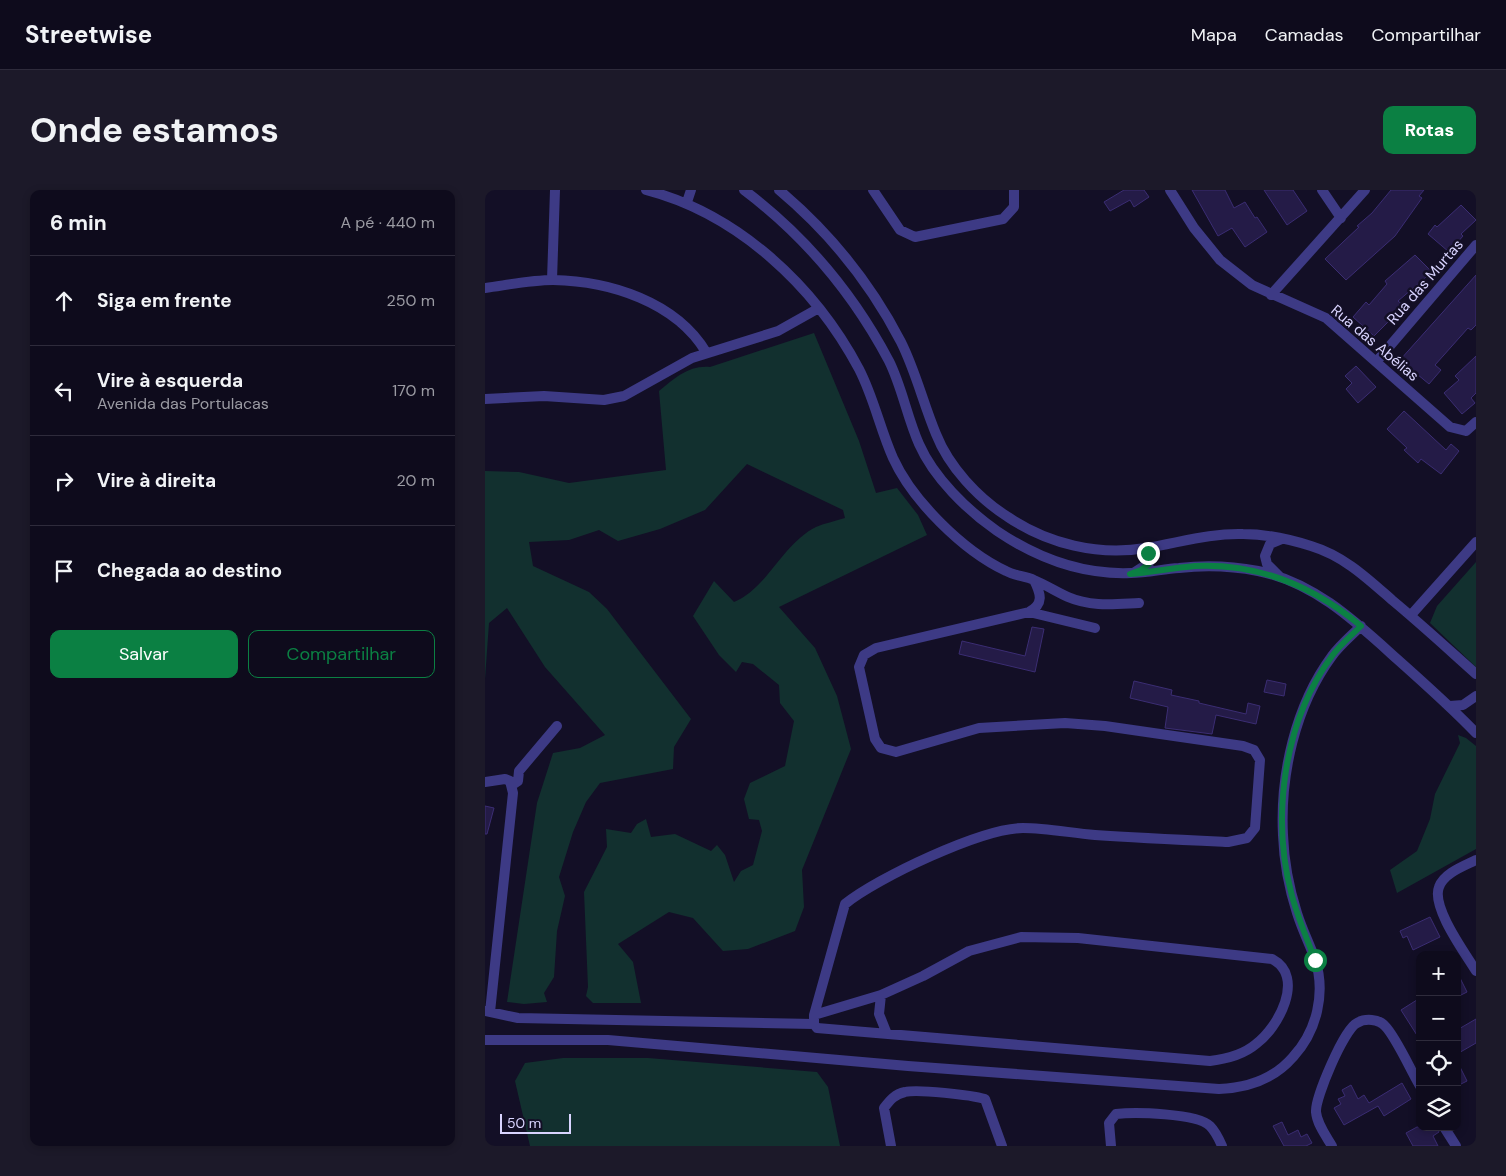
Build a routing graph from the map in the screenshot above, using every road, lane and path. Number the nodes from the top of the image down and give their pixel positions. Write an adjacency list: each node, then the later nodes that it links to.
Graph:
1 (555, 190): 15 (street)
2 (646, 190): 11 (street)
3 (691, 190): 12 (street)
4 (744, 190): 26 (street)
5 (779, 190): 25 (street)
6 (873, 190): 7 (street)
7 (1014, 190)
8 (1170, 190): 17 (street, Rua das Abélias)
9 (1322, 190): 13 (street)
10 (1365, 190): 13 (street)
11 (659, 192): 12 (street)
12 (687, 202): 18 (street)
13 (1341, 218): 17 (street)
14 (1476, 245): 20 (street, Rua das Murtas)
15 (551, 280): 16 (street); 19 (street)
16 (485, 288)
17 (1271, 295): 20 (street, Rua das Abélias)
18 (819, 308): 19 (street); 28 (street)
19 (706, 352): 21 (street)
20 (1377, 361): 22 (street, Rua das Abélias)
21 (485, 399)
22 (1476, 422)
23 (1283, 538): 25 (street); 27 (street); 31 (street)
24 (1476, 542): 31 (street)
25 (1145, 548): 26 (street)
26 (1130, 574): 27 (street)
27 (1280, 577): 32 (street)
28 (1034, 580): 29 (street); 30 (street)
29 (1139, 603)
30 (1029, 612): 33 (street); 45 (street)
31 (1411, 615): 34 (street)
32 (1361, 626): 36 (street); 47 (street)
33 (1095, 628)
34 (1476, 674)
35 (1476, 696): 36 (street)
36 (1450, 706): 38 (street)
37 (557, 726): 40 (street)
38 (1476, 733)
39 (485, 782): 40 (street)
40 (509, 782): 44 (street)
41 (1476, 860): 42 (street)
42 (1476, 971)
43 (881, 995): 45 (street); 46 (street); 46 (street)
44 (487, 1012): 45 (street)
45 (814, 1019): 46 (street)
46 (887, 1034)
47 (485, 1040)
48 (1416, 1079): 54 (street)
49 (1447, 1131): 55 (street)
50 (891, 1146): 51 (street)
51 (1002, 1146)
52 (1111, 1146): 53 (street)
53 (1222, 1146)
54 (1332, 1146)
55 (1456, 1146)

